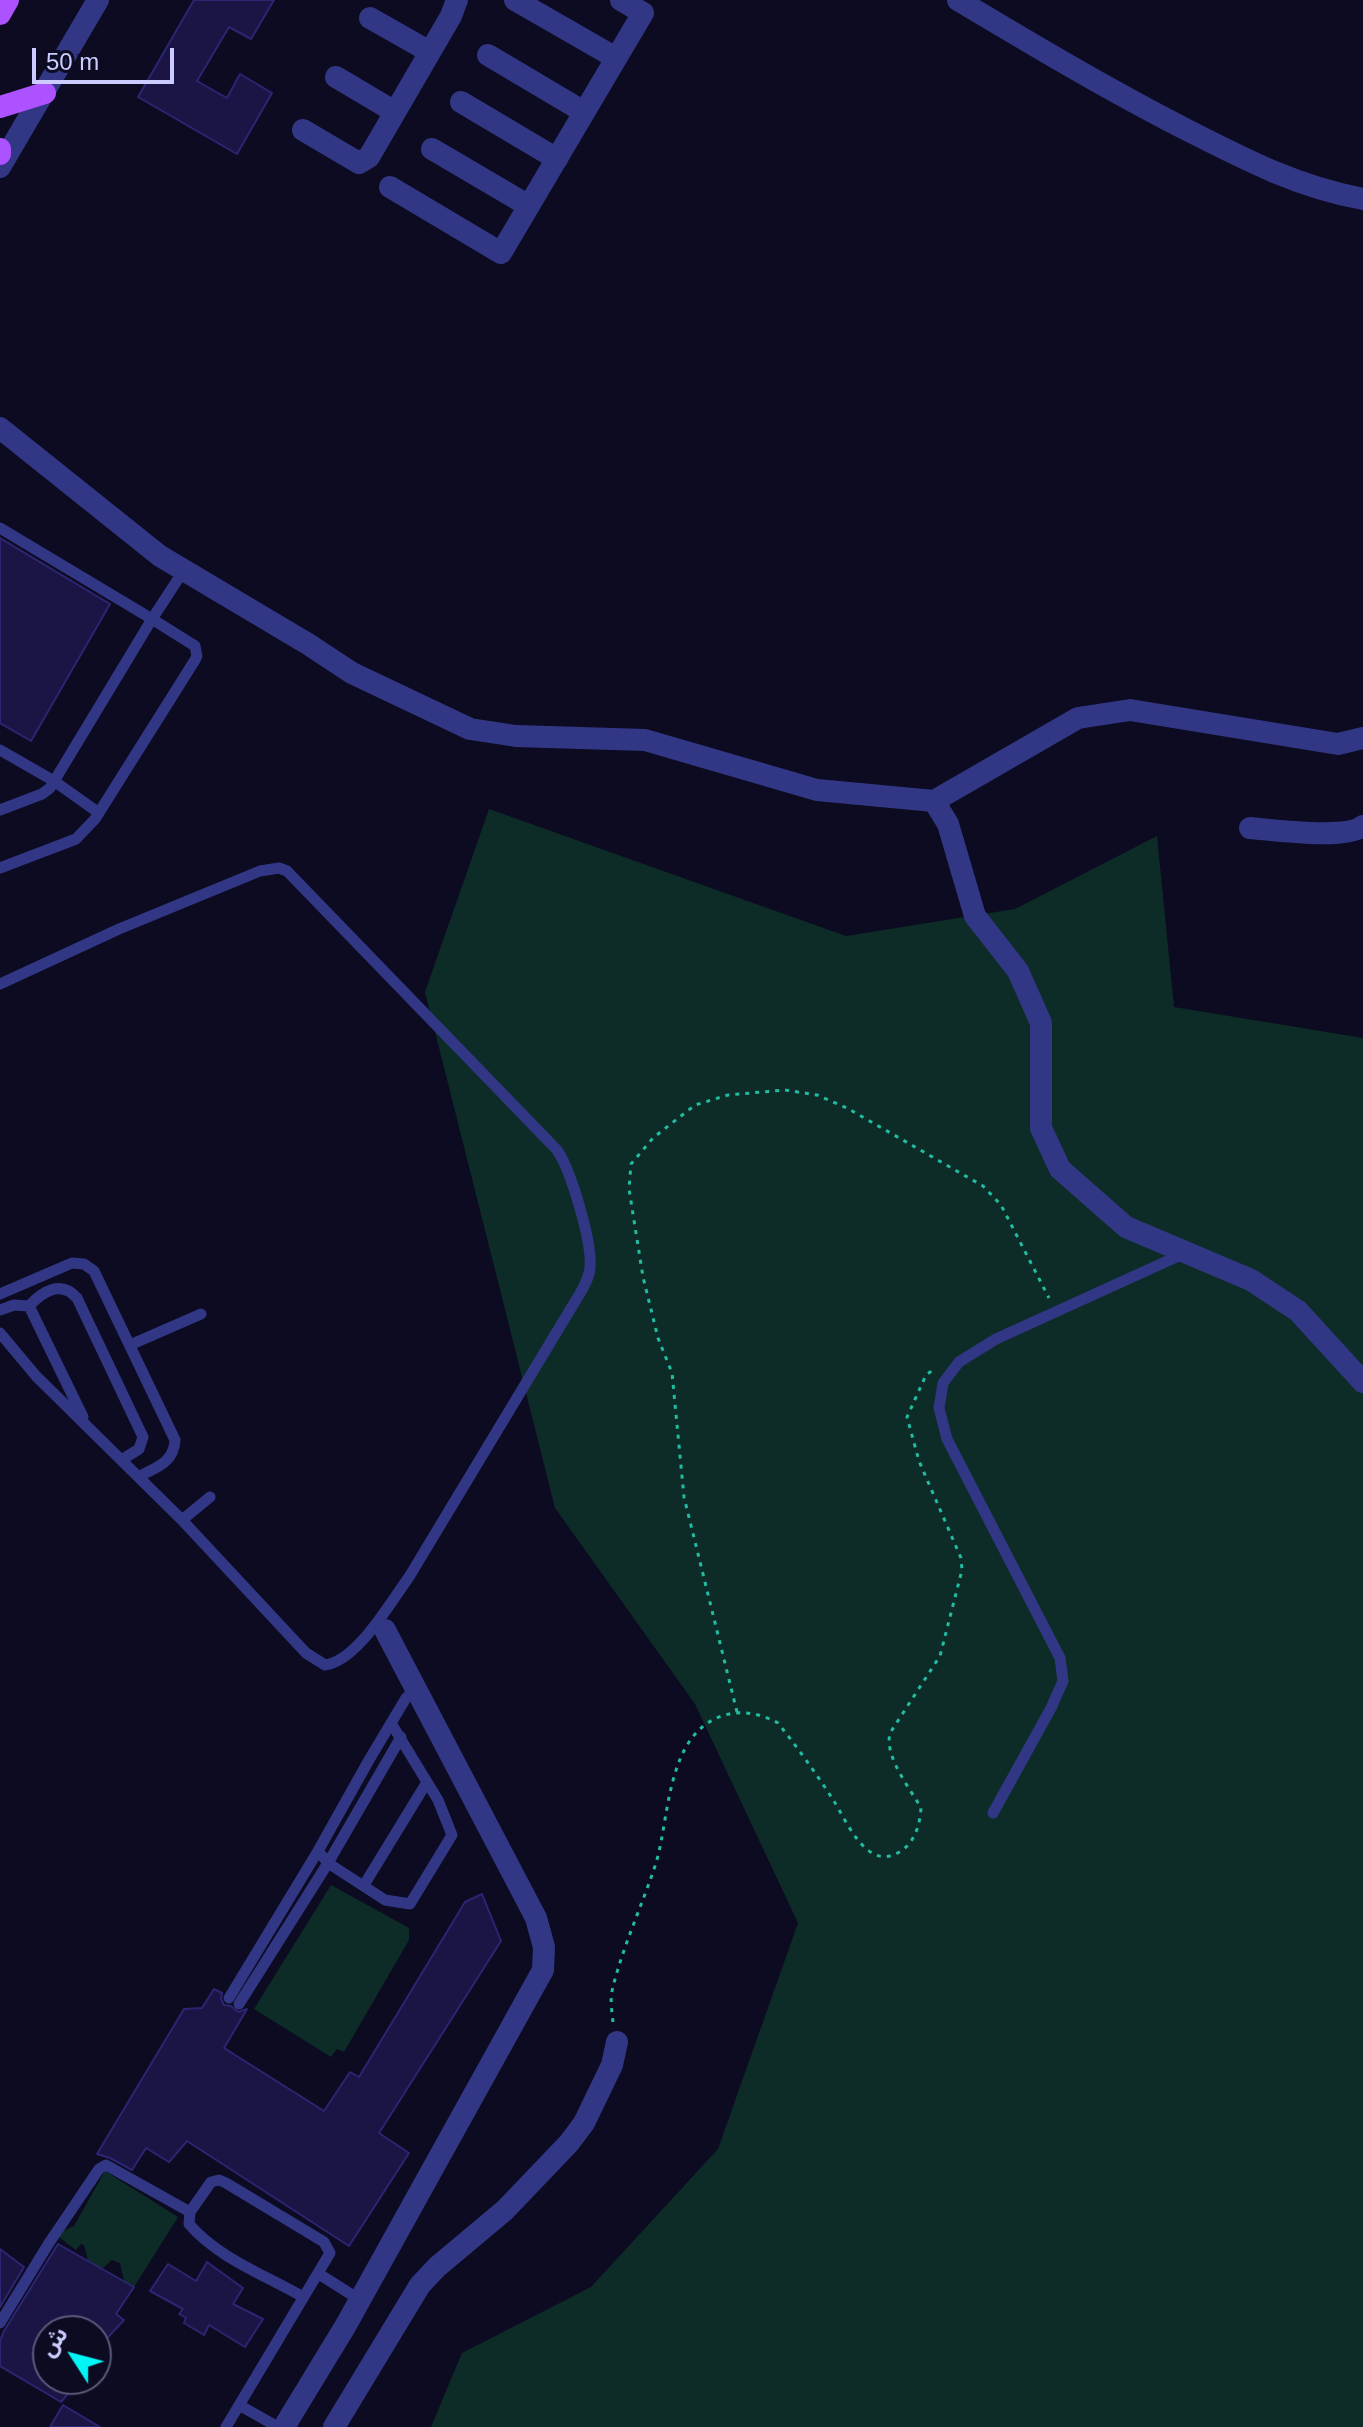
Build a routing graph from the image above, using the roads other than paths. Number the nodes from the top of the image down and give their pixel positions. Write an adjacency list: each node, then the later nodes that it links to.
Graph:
1 (8, 0): 7 (main road)
2 (98, 0): 13 (street)
3 (457, 0): 9 (street)
4 (515, 0): 11 (street)
5 (621, 0): 11 (street)
6 (958, 0): 23 (street)
7 (0, 14)
8 (370, 18): 9 (street)
9 (430, 52): 16 (street)
10 (488, 55): 17 (street)
11 (616, 58): 17 (street)
12 (336, 77): 16 (street)
13 (45, 93): 15 (main road); 21 (street)
14 (461, 102): 20 (street)
15 (0, 107)
16 (395, 112): 18 (street)
17 (584, 112): 20 (street)
18 (303, 130)
19 (432, 149): 24 (street)
20 (557, 159): 24 (street)
21 (0, 167)
22 (390, 187): 24 (street)
23 (1363, 199)
24 (529, 206)
25 (0, 428): 27 (street)
26 (0, 528): 28 (lane)
27 (184, 570): 28 (lane); 32 (street)
28 (152, 619): 31 (lane); 34 (lane)
29 (1363, 738): 32 (street)
30 (0, 750): 31 (lane)
31 (54, 781): 33 (lane); 34 (lane)
32 (934, 801): 39 (street)
33 (0, 810)
34 (99, 813): 37 (lane)
35 (1363, 826): 36 (street)
36 (1250, 828)
37 (0, 868)
38 (0, 984): 54 (lane)
39 (1186, 1253): 48 (street); 59 (lane)
40 (44, 1274): 41 (lane); 42 (lane); 47 (lane)
41 (50, 1289): 43 (lane); 50 (lane)
42 (0, 1294)
43 (29, 1306): 44 (lane); 49 (lane)
44 (0, 1310)
45 (201, 1314): 47 (lane)
46 (0, 1333): 49 (lane)
47 (130, 1345): 51 (lane)
48 (1363, 1382)
49 (87, 1425): 50 (lane)
50 (123, 1459): 51 (lane)
51 (140, 1476): 53 (lane)
52 (210, 1497): 53 (lane)
53 (182, 1520): 54 (lane)
54 (382, 1625): 55 (street)
55 (416, 1689): 56 (lane); 67 (street)
56 (391, 1723): 57 (lane); 60 (lane)
57 (401, 1737): 58 (lane); 61 (lane)
58 (427, 1782): 62 (lane); 62 (lane)
59 (993, 1813)
60 (318, 1851): 61 (lane); 61 (lane)
61 (328, 1863): 62 (lane)
62 (364, 1885)
63 (617, 2042): 72 (street)
64 (190, 2212): 65 (lane); 66 (lane); 68 (lane)
65 (319, 2274): 66 (lane); 67 (lane)
66 (303, 2297): 69 (lane)
67 (360, 2300): 71 (street)
68 (0, 2323)
69 (239, 2405): 70 (lane); 71 (lane)
70 (226, 2427)
71 (281, 2427)
72 (334, 2427)

